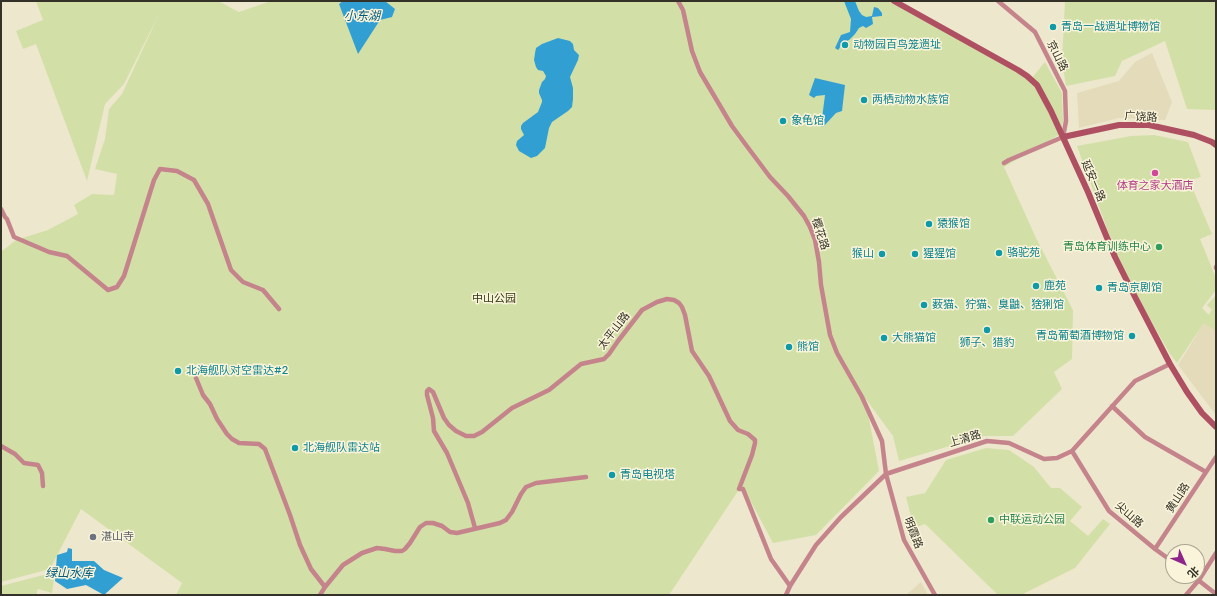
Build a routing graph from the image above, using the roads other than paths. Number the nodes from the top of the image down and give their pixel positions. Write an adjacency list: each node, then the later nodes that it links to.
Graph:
1 (678, 1): 17 (street, 樱花路)
2 (894, 1): 4 (main road, 延安一路)
3 (998, 1): 4 (street, 京山路)
4 (1063, 137): 5 (main road, 广饶路); 6 (street); 9 (main road, 延安一路)
5 (1216, 144)
6 (1004, 163)
7 (1, 209): 8 (street)
8 (279, 310)
9 (1170, 364): 11 (street, 上清路); 12 (main road, 延安一路)
10 (196, 378): 27 (street)
11 (1112, 406): 14 (street, 上清路); 16 (street)
12 (1216, 427)
13 (1, 446): 19 (street)
14 (1072, 451): 17 (street, 上清路); 21 (street, 尖山路)
15 (1216, 458): 16 (street, 黄山路)
16 (1206, 472): 21 (street, 黄山路)
17 (886, 474): 28 (street, 上清路); 32 (street, 明霞路)
18 (586, 477): 20 (street)
19 (43, 486)
20 (475, 528): 27 (street); 28 (street, 太平山路)
21 (1155, 549): 23 (street, 尖山路)
22 (1216, 553): 24 (street)
23 (1165, 556)
24 (1205, 570)
25 (1196, 584): 33 (street)
26 (1204, 584): 29 (street)
27 (325, 586): 30 (street)
28 (790, 586): 31 (street, 上清路)
29 (1216, 594)
30 (320, 595)
31 (786, 595)
32 (934, 595)
33 (1186, 595)

